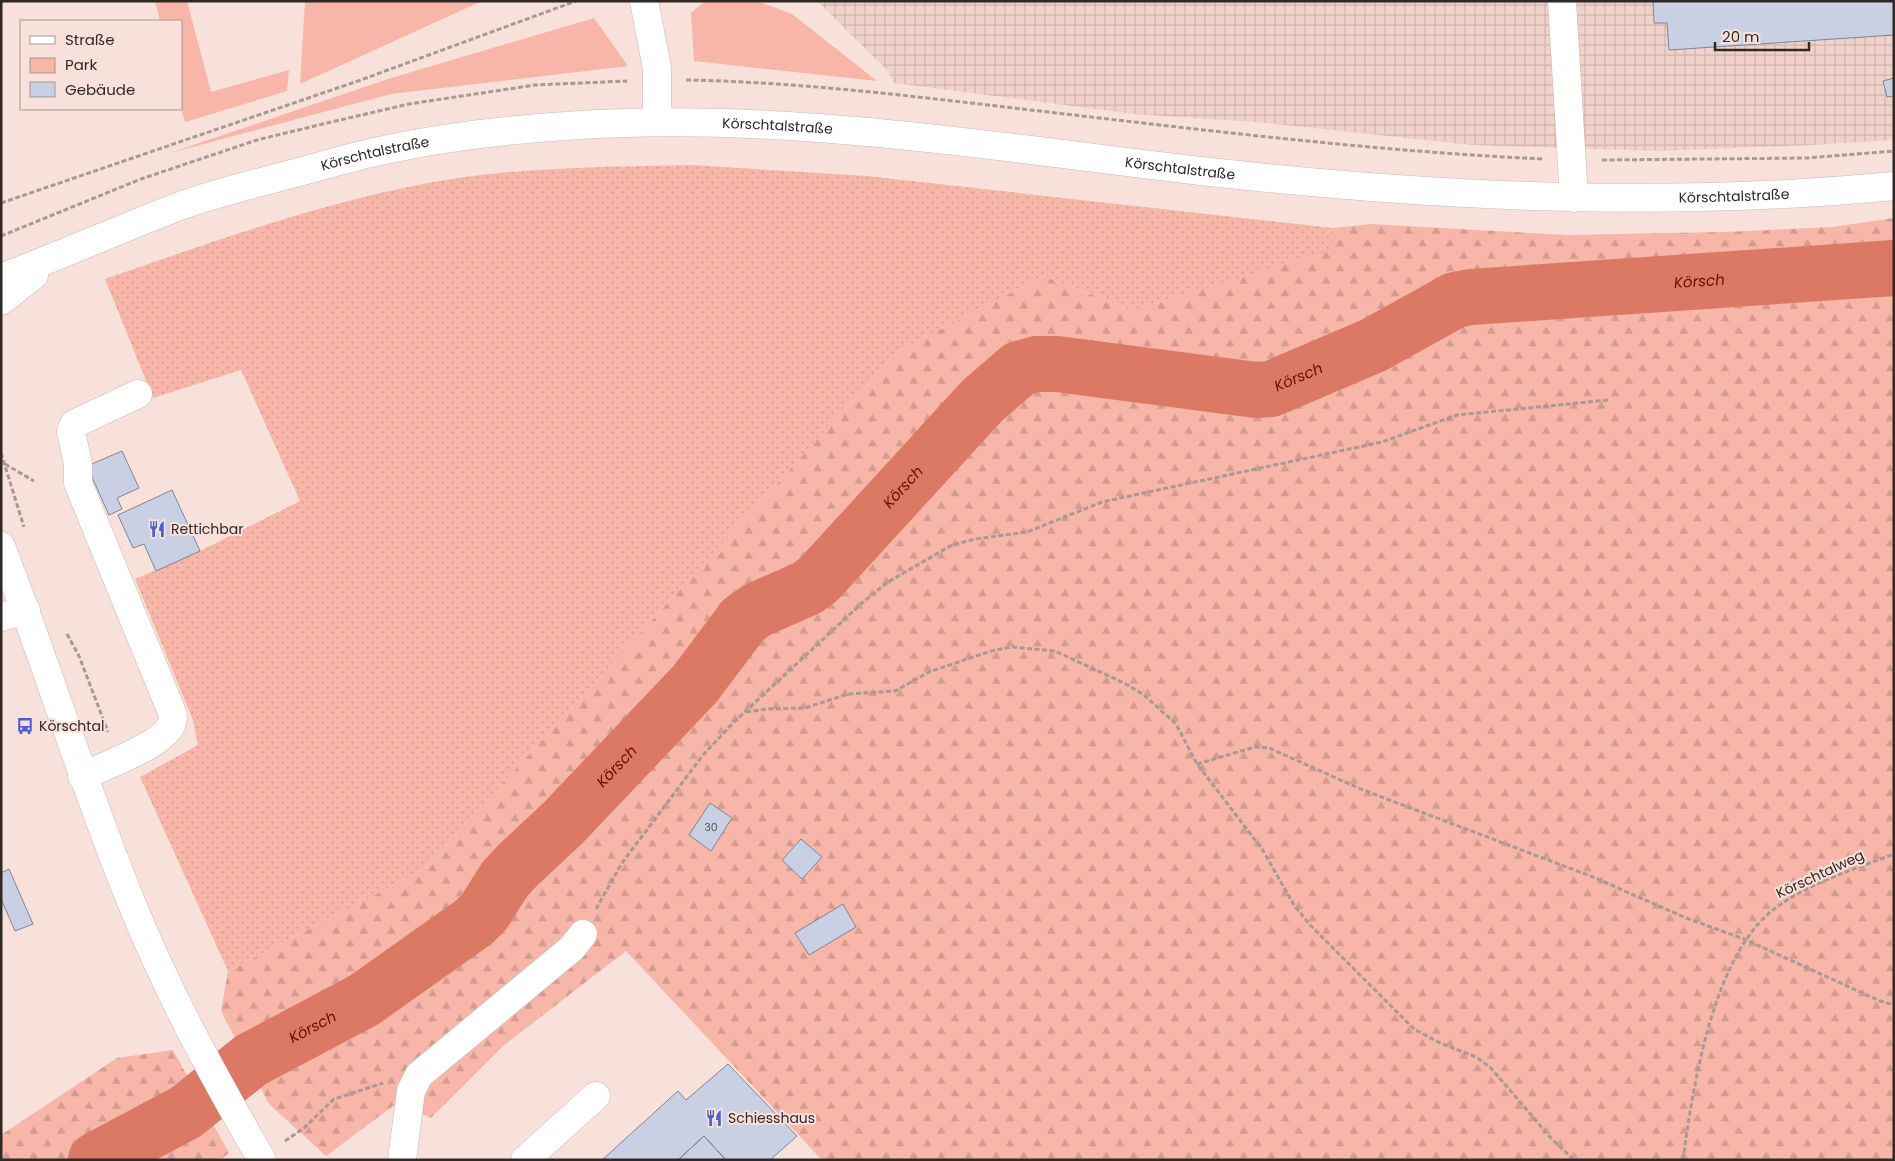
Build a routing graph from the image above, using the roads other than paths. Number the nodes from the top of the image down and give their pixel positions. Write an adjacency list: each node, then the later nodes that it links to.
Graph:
1 (644, 1): 3 (main road)
2 (1562, 1): 5 (main road)
3 (657, 122): 5 (main road, Körschtalstraße); 6 (main road, Körschtalstraße)
4 (1894, 186): 5 (main road, Körschtalstraße)
5 (1574, 198)
6 (57, 257): 7 (main road, Körschtalstraße); 8 (main road)
7 (1, 278)
8 (1, 301)
9 (138, 394): 12 (main road)
10 (1, 546): 11 (main road)
11 (14, 613): 12 (main road)
12 (82, 776): 15 (main road)
13 (583, 934): 16 (main road)
14 (596, 1096): 17 (main road)
15 (264, 1150)
16 (402, 1160)
17 (525, 1160)

